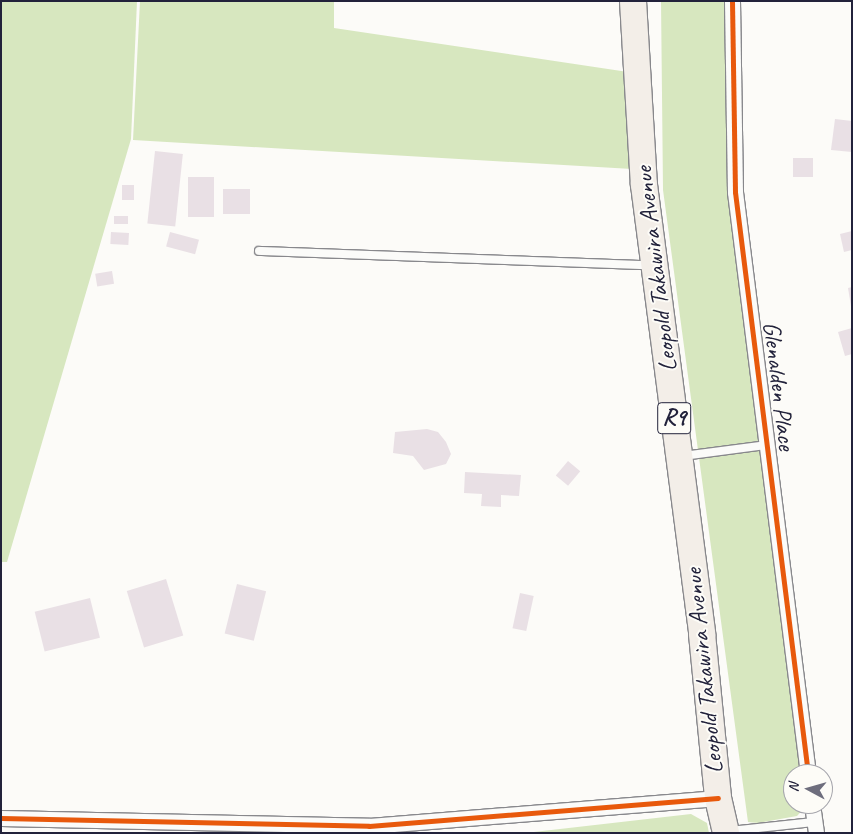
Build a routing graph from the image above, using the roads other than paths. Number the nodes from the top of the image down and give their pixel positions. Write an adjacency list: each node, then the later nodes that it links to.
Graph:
1 (633, 1): 4 (highway, Leopold Takawira Avenue / R9)
2 (732, 1): 5 (street, Glenalden Place)
3 (259, 252): 4 (lane)
4 (654, 266): 6 (highway, Leopold Takawira Avenue / R9)
5 (767, 445): 6 (lane); 7 (street, Glenalden Place)
6 (679, 457): 8 (highway, Leopold Takawira Avenue / R9)
7 (807, 764)
8 (718, 798): 10 (street); 12 (highway, Leopold Takawira Avenue / R9)
9 (813, 814): 11 (street)
10 (1, 818)
11 (815, 828): 12 (lane)
12 (726, 832)

